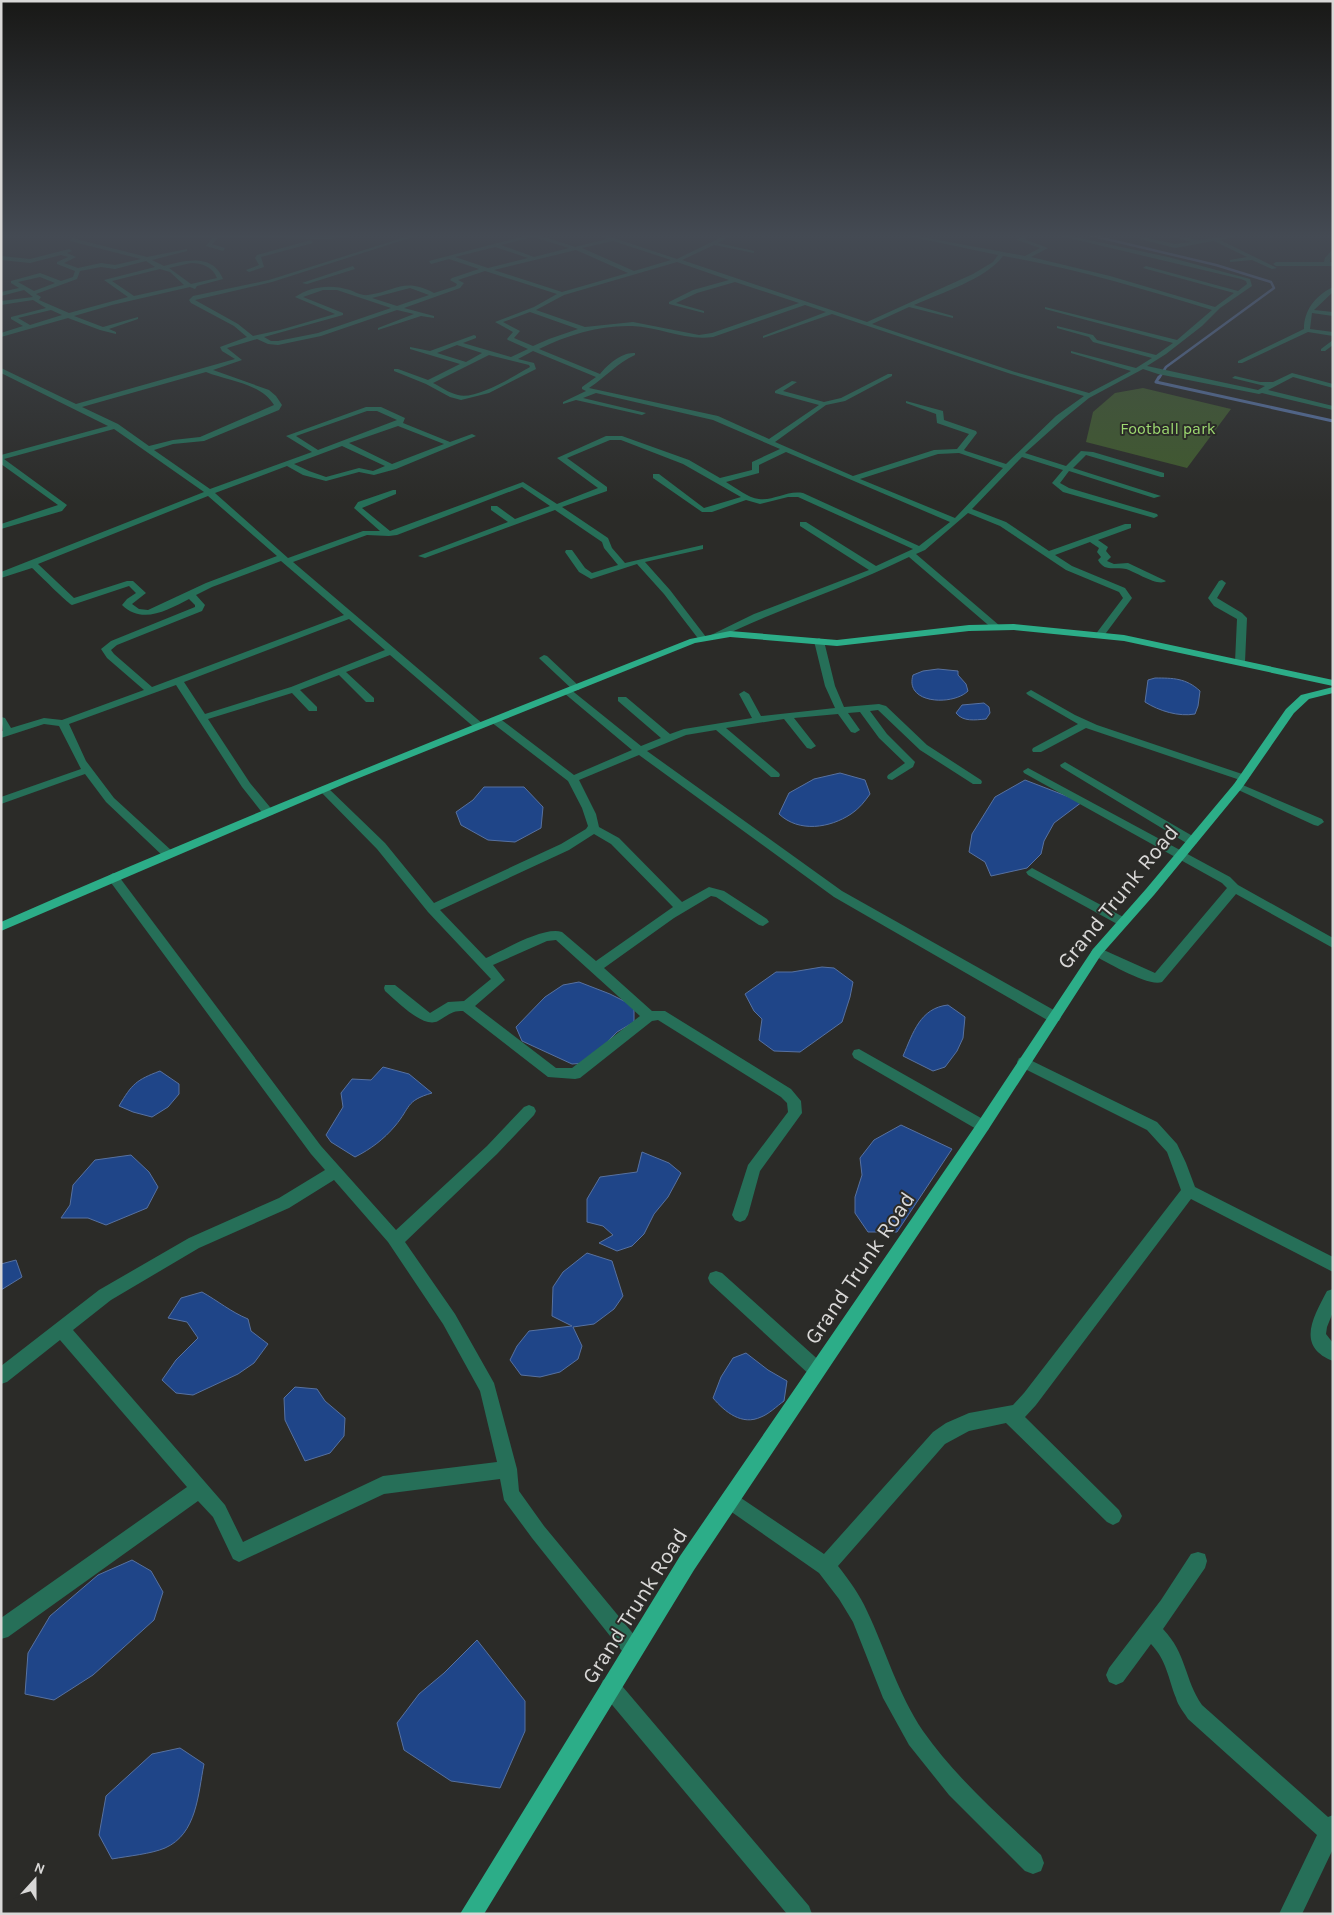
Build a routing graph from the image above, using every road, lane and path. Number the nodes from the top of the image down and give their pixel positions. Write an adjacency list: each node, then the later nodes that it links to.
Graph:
1 (23, 323): 19 (street)
2 (42, 323): 19 (street)
3 (89, 323): 22 (street)
4 (119, 323): 22 (street)
5 (233, 323): 28 (street)
6 (309, 323): 28 (street)
7 (354, 323): 28 (street)
8 (362, 323): 18 (street)
9 (401, 323): 20 (street)
10 (501, 323): 35 (street)
11 (569, 323): 23 (street)
12 (745, 323): 23 (street)
13 (802, 323): 30 (street)
14 (1106, 323): 31 (street)
15 (1202, 323): 31 (street)
16 (1307, 323): 24 (street)
17 (867, 324): 62 (street)
18 (366, 325)
19 (30, 327): 27 (street)
20 (373, 327)
21 (1059, 327): 41 (street)
22 (102, 329): 25 (street)
23 (585, 329): 35 (street)
24 (1307, 330): 26 (street); 43 (street)
25 (114, 334)
26 (1333, 334)
27 (1, 335)
28 (254, 337): 47 (street)
29 (474, 337): 33 (street)
30 (766, 337)
31 (1178, 342): 41 (street)
32 (1333, 342): 36 (street)
33 (456, 343): 38 (street); 39 (street)
34 (412, 348): 38 (street)
35 (534, 348): 42 (street); 52 (street)
36 (1323, 350)
37 (1074, 352): 45 (street)
38 (431, 353): 44 (street)
39 (488, 353): 42 (street); 44 (street)
40 (632, 354): 52 (street)
41 (1157, 357): 45 (street)
42 (512, 358): 56 (street)
43 (1240, 362)
44 (468, 364): 56 (street)
45 (1139, 369): 53 (street); 62 (street)
46 (1, 370): 67 (street)
47 (208, 370): 67 (street); 76 (street)
48 (396, 370): 56 (street)
49 (1199, 372): 53 (street)
50 (890, 375): 66 (street)
51 (1228, 376): 57 (street)
52 (601, 377): 60 (street)
53 (1190, 378): 61 (street)
54 (1333, 378): 58 (street)
55 (794, 382): 66 (street)
56 (428, 383)
57 (1275, 384): 58 (street); 61 (street)
58 (1324, 384): 59 (street)
59 (1333, 386)
60 (593, 391): 63 (street); 73 (street)
61 (1262, 392): 68 (street)
62 (1090, 396): 80 (street)
63 (575, 398): 65 (street); 69 (street)
64 (908, 402): 78 (street)
65 (565, 403)
66 (823, 404): 73 (street)
67 (77, 406): 71 (street)
68 (1333, 408)
69 (642, 413)
70 (398, 424): 74 (street); 75 (street); 79 (street)
71 (115, 426): 76 (street); 81 (street)
72 (472, 436): 75 (street)
73 (768, 443): 77 (street)
74 (342, 444): 79 (street); 83 (street)
75 (450, 444): 83 (street)
76 (148, 449): 90 (street)
77 (784, 450): 88 (street); 89 (street)
78 (961, 451): 84 (street); 88 (street)
79 (318, 452): 82 (street)
80 (1020, 454): 84 (street); 85 (street)
81 (2, 456): 102 (street)
82 (286, 463): 83 (street); 90 (street)
83 (394, 467)
84 (1009, 467): 96 (street)
85 (1067, 469): 86 (street); 92 (street); 97 (street)
86 (1161, 475)
87 (656, 476): 93 (street)
88 (853, 480): 98 (street)
89 (720, 481): 93 (street); 94 (street)
90 (209, 492): 111 (street); 113 (street)
91 (393, 492): 103 (street)
92 (1157, 496)
93 (748, 497): 106 (street)
94 (557, 507): 99 (street); 103 (street); 114 (street)
95 (494, 508): 99 (street)
96 (968, 510): 98 (street); 109 (street)
97 (1154, 516)
98 (956, 521): 106 (street)
99 (514, 523): 110 (street)
100 (803, 524): 115 (street)
101 (1128, 526): 104 (street)
102 (1, 527)
103 (389, 534): 111 (street)
104 (1091, 539): 109 (street); 117 (street)
105 (700, 547): 112 (street)
106 (919, 549): 108 (street)
107 (569, 552): 114 (street)
108 (910, 554): 115 (street); 121 (street)
109 (1049, 554): 122 (street)
110 (422, 556)
111 (285, 559): 119 (street); 120 (street)
112 (639, 561): 114 (street); 124 (street)
113 (31, 564): 116 (street); 119 (street)
114 (623, 566)
115 (876, 570): 123 (street)
116 (1, 575)
117 (1162, 581)
118 (1222, 583): 128 (street)
119 (189, 594): 135 (street)
120 (350, 616): 126 (street); 130 (street)
121 (997, 628): 122 (main road); 125 (main road)
122 (1100, 635): 128 (main road)
123 (714, 637): 124 (main road); 125 (main road)
124 (703, 639): 133 (main road)
125 (819, 642): 142 (street)
126 (391, 651): 129 (street); 150 (street)
127 (544, 658): 133 (street)
128 (1240, 662): 131 (main road)
129 (340, 671): 132 (street); 139 (street)
130 (178, 682): 135 (street); 144 (street)
131 (1333, 682)
132 (294, 689): 141 (street); 144 (street)
133 (572, 690): 146 (main road); 157 (street)
134 (1333, 690): 165 (main road, Grand Trunk Road)
135 (151, 691): 148 (street)
136 (1030, 693): 149 (street)
137 (744, 694): 147 (street)
138 (622, 699): 154 (street)
139 (370, 700)
140 (862, 708): 142 (street); 162 (street); 164 (street)
141 (313, 709)
142 (841, 711): 143 (street); 152 (street)
143 (787, 716): 147 (street); 155 (street)
144 (202, 718): 168 (street)
145 (1, 720): 153 (street)
146 (496, 720): 150 (main road); 163 (street)
147 (758, 720): 151 (street)
148 (63, 723): 153 (street); 159 (street)
149 (1086, 724): 156 (street); 165 (street)
150 (479, 726): 166 (main road)
151 (719, 726): 154 (street); 161 (street)
152 (856, 730)
153 (5, 734)
154 (669, 739): 157 (street)
155 (811, 746)
156 (1037, 750)
157 (640, 751): 163 (street); 189 (street)
158 (1065, 765): 171 (street)
159 (87, 770): 167 (street); 172 (street)
160 (1028, 771): 173 (street)
161 (776, 775)
162 (892, 777)
163 (573, 780): 170 (street)
164 (977, 782)
165 (1241, 782): 169 (street); 171 (main road, Grand Trunk Road)
166 (324, 789): 168 (main road); 178 (street)
167 (1, 801)
168 (268, 812): 172 (main road)
169 (1318, 822)
170 (593, 828): 177 (street); 178 (street)
171 (1192, 841): 173 (main road, Grand Trunk Road)
172 (168, 854): 175 (main road)
173 (1180, 856): 176 (street); 180 (main road, Grand Trunk Road)
174 (1032, 872): 180 (street)
175 (113, 877): 181 (main road); 194 (street)
176 (1234, 888): 182 (street); 183 (street)
177 (681, 908): 179 (street); 185 (street)
178 (432, 909): 184 (street)
179 (763, 922)
180 (1123, 922): 183 (main road, Grand Trunk Road)
181 (1, 927)
182 (1333, 944)
183 (1097, 952): 189 (main road, Grand Trunk Road)
184 (484, 964): 185 (street); 187 (street)
185 (595, 968): 188 (street)
186 (390, 988): 187 (street)
187 (466, 1006): 188 (street)
188 (649, 1016): 196 (street)
189 (1054, 1017): 191 (main road, Grand Trunk Road)
190 (859, 1054): 193 (street)
191 (1024, 1062): 193 (main road, Grand Trunk Road); 195 (street)
192 (529, 1111): 197 (street)
193 (983, 1126): 203 (main road, Grand Trunk Road)
194 (335, 1172): 197 (street); 201 (street)
195 (1189, 1191): 198 (street); 205 (street)
196 (740, 1215)
197 (395, 1241): 206 (street)
198 (1333, 1265)
199 (716, 1278): 203 (street)
200 (1333, 1296): 202 (street)
201 (62, 1330): 204 (street); 207 (street)
202 (1333, 1353)
203 (817, 1370): 208 (main road, Grand Trunk Road)
204 (1, 1376)
205 (1010, 1415): 209 (street); 211 (street)
206 (508, 1469): 207 (street); 214 (street)
207 (200, 1489): 212 (street)
208 (730, 1500): 211 (street); 214 (main road, Grand Trunk Road)
209 (1113, 1516)
210 (1198, 1561): 213 (street)
211 (826, 1566): 218 (street)
212 (1, 1630)
213 (1150, 1630): 215 (street); 217 (street)
214 (633, 1649): 216 (main road, Grand Trunk Road)
215 (1116, 1675)
216 (610, 1687): 219 (main road, Grand Trunk Road); 220 (street)
217 (1331, 1829): 221 (street)
218 (1033, 1863)
219 (471, 1914)
220 (801, 1914)
221 (1290, 1914)

